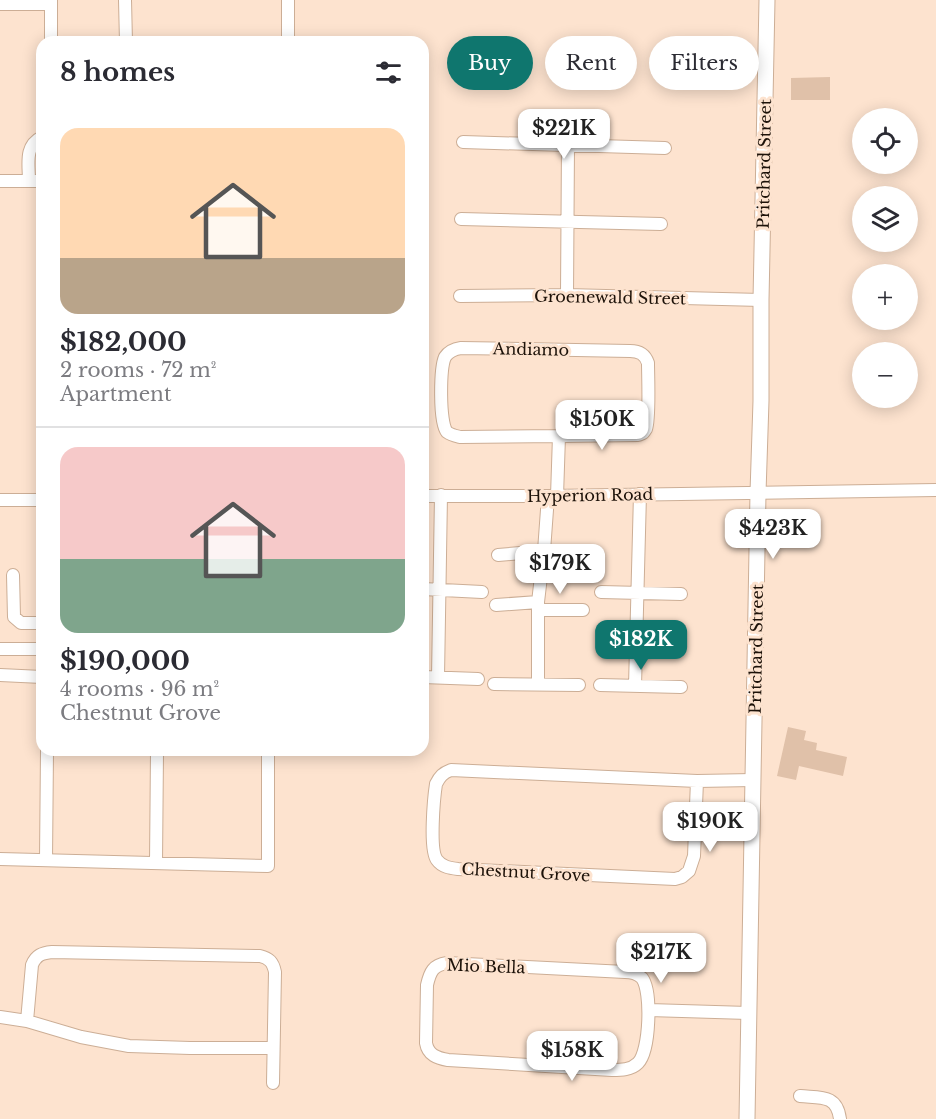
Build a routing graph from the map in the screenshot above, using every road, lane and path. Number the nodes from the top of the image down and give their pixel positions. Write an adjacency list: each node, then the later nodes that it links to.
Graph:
1 (125, 0): 7 (street)
2 (288, 0): 8 (street)
3 (767, 0): 21 (street, Pritchard Street)
4 (51, 2): 5 (street); 6 (street)
5 (0, 4)
6 (51, 36)
7 (126, 36)
8 (288, 36)
9 (36, 141): 14 (street)
10 (463, 142): 11 (street)
11 (568, 145): 12 (street); 17 (street)
12 (665, 148)
13 (0, 181): 14 (street)
14 (29, 181): 15 (street)
15 (36, 181)
16 (461, 219): 17 (street)
17 (568, 222): 18 (street); 19 (street)
18 (661, 224)
19 (567, 295): 20 (street, Groenewald Street); 21 (street, Groenewald Street)
20 (460, 296)
21 (761, 300): 24 (street, Pritchard Street)
22 (559, 436): 22 (street, Andiamo); 28 (street)
23 (936, 490): 24 (street, Hyperion Road)
24 (758, 493): 25 (street, Hyperion Road); 60 (street, Pritchard Street)
25 (640, 494): 28 (street, Hyperion Road); 38 (street)
26 (441, 495): 27 (street, Hyperion Road); 28 (street, Hyperion Road); 35 (street)
27 (429, 496)
28 (553, 496): 31 (street)
29 (0, 500): 30 (street)
30 (36, 500)
31 (544, 551): 32 (street); 41 (street)
32 (498, 555)
33 (13, 575): 43 (street)
34 (429, 589): 35 (street)
35 (440, 590): 36 (street); 49 (street)
36 (482, 592)
37 (601, 592): 38 (street)
38 (638, 594): 39 (street); 55 (street)
39 (681, 594)
40 (496, 605): 41 (street)
41 (538, 606): 42 (street); 52 (street)
42 (583, 610)
43 (36, 623)
44 (0, 649): 45 (street)
45 (36, 649)
46 (0, 675): 47 (street)
47 (36, 677)
48 (429, 677): 49 (street)
49 (438, 677): 50 (street)
50 (478, 679)
51 (494, 684): 52 (street)
52 (538, 684): 53 (street)
53 (579, 685)
54 (600, 685): 55 (street)
55 (635, 686): 56 (street)
56 (681, 687)
57 (47, 756): 63 (street)
58 (157, 756): 64 (street)
59 (268, 756): 64 (street)
60 (753, 780): 61 (street, Chestnut Grove); 66 (street, Pritchard Street)
61 (697, 781): 61 (street, Chestnut Grove)
62 (0, 859): 63 (street)
63 (46, 860): 64 (street)
64 (156, 863)
65 (649, 1010): 65 (street, Mio Bella); 66 (street)
66 (748, 1013): 72 (street, Pritchard Street)
67 (0, 1017): 68 (street)
68 (27, 1021): 69 (street); 69 (street)
69 (273, 1048): 70 (street)
70 (273, 1083)
71 (800, 1096): 73 (street)
72 (747, 1119)
73 (840, 1119)

